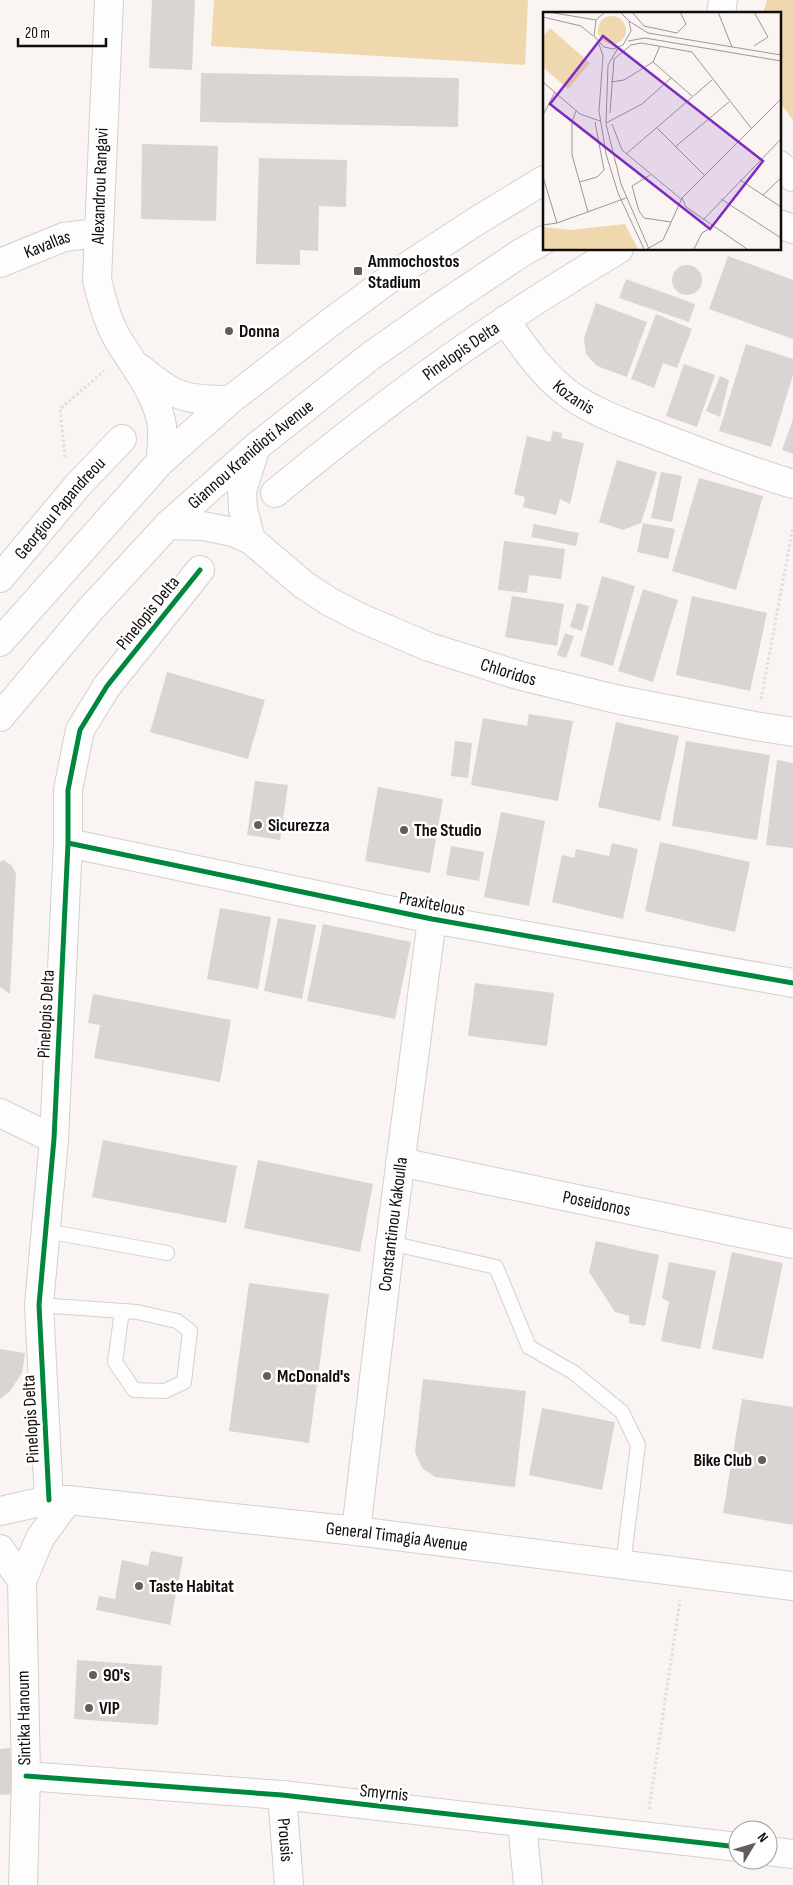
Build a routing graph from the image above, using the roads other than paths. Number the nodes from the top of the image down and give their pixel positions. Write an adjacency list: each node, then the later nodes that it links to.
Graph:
1 (109, 0): 8 (street, Alexandrou Rangavi)
2 (780, 166): 4 (street)
3 (780, 176): 4 (street)
4 (793, 178)
5 (543, 181): 14 (street)
6 (780, 224): 7 (street)
7 (793, 229)
8 (98, 232): 11 (street, Kavallas); 13 (street, Alexandrou Rangavi)
9 (543, 241): 16 (street, Giannou Kranidioti Avenue)
10 (617, 250): 12 (street)
11 (0, 263)
12 (505, 320): 18 (street, Kozanis); 19 (street, Pinelopis Delta)
13 (130, 357): 14 (street, Alexandrou Rangavi); 17 (street, Alexandrou Rangavi)
14 (230, 400): 17 (street)
15 (122, 439): 23 (street, Georgiou Papandreou)
16 (256, 447): 20 (street, Giannou Kranidioti Avenue); 21 (street)
17 (161, 461): 24 (street)
18 (793, 484)
19 (275, 493)
20 (168, 525): 21 (street, Chloridos); 25 (street, Giannou Kranidioti Avenue)
21 (251, 540): 26 (street, Chloridos)
22 (200, 570): 27 (street, Pinelopis Delta)
23 (0, 578)
24 (0, 642)
25 (0, 717)
26 (793, 732)
27 (68, 844): 28 (street, Praxitelous); 31 (street, Pinelopis Delta)
28 (432, 918): 29 (street, Praxitelous); 32 (street, Constantinou Kakoulla)
29 (793, 983)
30 (0, 1113): 31 (street)
31 (54, 1139): 33 (street, Pinelopis Delta)
32 (400, 1162): 34 (street, Constantinou Kakoulla); 35 (street, Poseidonos)
33 (46, 1231): 36 (lane); 37 (street, Pinelopis Delta)
34 (390, 1243): 41 (street, Constantinou Kakoulla); 43 (lane)
35 (793, 1244)
36 (167, 1253)
37 (39, 1305): 38 (lane); 39 (street, Pinelopis Delta)
38 (122, 1311): 38 (lane)
39 (58, 1500): 40 (street, General Timagia Avenue); 41 (street, General Timagia Avenue); 44 (street, Sintika Hanoum)
40 (0, 1511)
41 (356, 1531): 43 (street, General Timagia Avenue)
42 (0, 1549): 44 (street)
43 (622, 1565): 45 (street, General Timagia Avenue)
44 (22, 1580): 46 (street, Sintika Hanoum)
45 (793, 1586)
46 (26, 1776): 47 (street, Smyrnis); 54 (street, Sintika Hanoum)
47 (282, 1796): 48 (street, Smyrnis); 55 (street, Prousis)
48 (522, 1823): 49 (street, Smyrnis); 56 (street)
49 (728, 1846)
50 (778, 1852): 51 (street)
51 (793, 1854)
52 (0, 1875): 53 (street)
53 (18, 1885)
54 (23, 1885)
55 (289, 1885)
56 (528, 1885)

